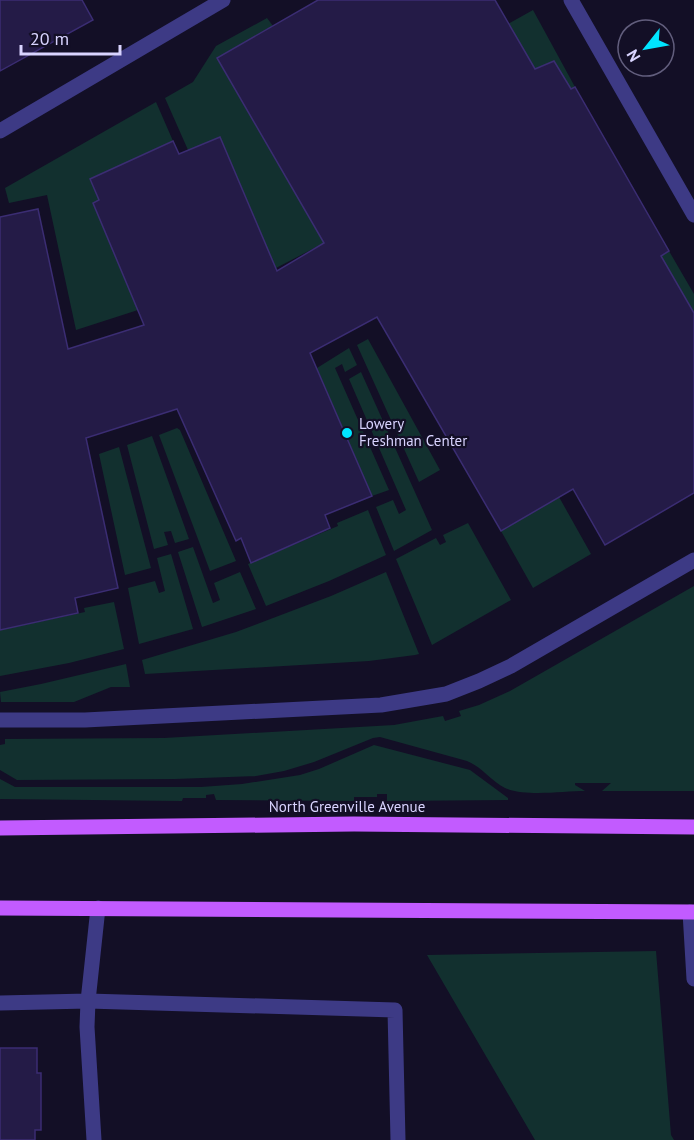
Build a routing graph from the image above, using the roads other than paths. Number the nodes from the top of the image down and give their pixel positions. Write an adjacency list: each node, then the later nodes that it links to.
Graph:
1 (223, 0): 3 (lane)
2 (571, 0): 4 (lane)
3 (0, 131)
4 (694, 215)
5 (694, 560): 6 (lane)
6 (0, 720)
7 (694, 827): 8 (main road, North Greenville Avenue)
8 (0, 828)
9 (0, 908): 10 (main road)
10 (98, 908): 11 (main road); 14 (lane)
11 (692, 912): 12 (lane)
12 (694, 979): 13 (lane)
13 (694, 995)
14 (88, 1001): 15 (lane); 16 (lane); 17 (lane)
15 (0, 1003)
16 (94, 1140)
17 (398, 1140)

